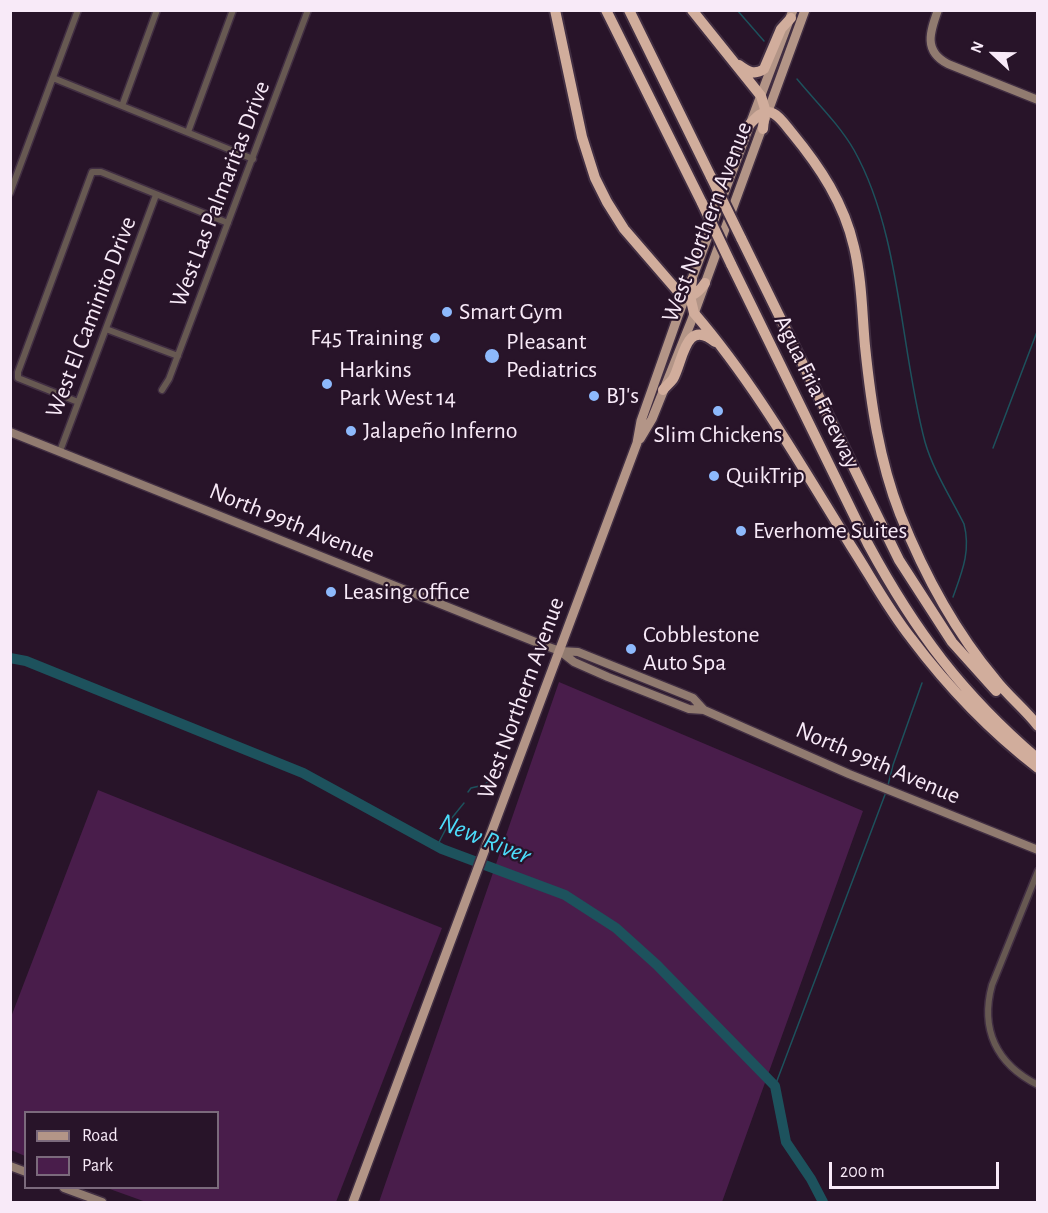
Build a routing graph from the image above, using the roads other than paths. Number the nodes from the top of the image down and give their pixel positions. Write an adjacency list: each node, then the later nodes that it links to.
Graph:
1 (78, 10): 13 (street)
2 (157, 10): 16 (street)
3 (233, 10): 20 (street)
4 (308, 10): 21 (street, West Las Palmaritas Drive)
5 (555, 10): 27 (highway)
6 (606, 10): 41 (highway, Agua Fria Freeway, bridge)
7 (629, 10): 40 (highway, Agua Fria Freeway, bridge)
8 (692, 10): 12 (highway)
9 (805, 10): 17 (main road, West Northern Avenue)
10 (938, 10): 15 (main road)
11 (792, 14): 12 (highway); 14 (main road, West Northern Avenue)
12 (733, 60): 14 (highway)
13 (53, 78): 16 (street); 22 (street)
14 (761, 96): 17 (highway); 18 (main road, West Northern Avenue)
15 (1038, 100)
16 (122, 105): 20 (street)
17 (767, 112): 18 (highway); 19 (highway); 39 (highway)
18 (750, 124): 25 (main road, West Northern Avenue)
19 (763, 129): 26 (main road, West Northern Avenue)
20 (188, 132): 21 (street)
21 (253, 159): 24 (street, West Las Palmaritas Drive)
22 (10, 193)
23 (156, 195): 24 (street); 29 (street, West El Caminito Drive); 34 (street)
24 (228, 223): 31 (street, West Las Palmaritas Drive)
25 (692, 279): 27 (highway)
26 (705, 283): 27 (highway); 28 (main road, West Northern Avenue)
27 (688, 296): 28 (highway); 36 (main road, West Northern Avenue)
28 (694, 313): 30 (highway); 33 (main road, West Northern Avenue)
29 (106, 329): 31 (street); 34 (street, West El Caminito Drive)
30 (718, 345): 33 (highway); 42 (highway)
31 (178, 356): 32 (street, West Las Palmaritas Drive)
32 (162, 390)
33 (663, 390): 36 (main road, West Northern Avenue)
34 (78, 402): 37 (street, West El Caminito Drive)
35 (10, 432): 37 (main road, North 99th Avenue)
36 (637, 443): 38 (main road, West Northern Avenue)
37 (60, 451): 38 (main road, North 99th Avenue)
38 (560, 651): 43 (main road, North 99th Avenue); 49 (main road, West Northern Avenue)
39 (1038, 726)
40 (1038, 731)
41 (1038, 759)
42 (1038, 768)
43 (1038, 850)
44 (1038, 871): 45 (street)
45 (1038, 1085)
46 (66, 1189): 47 (main road)
47 (88, 1200): 48 (main road)
48 (102, 1203)
49 (353, 1203)

